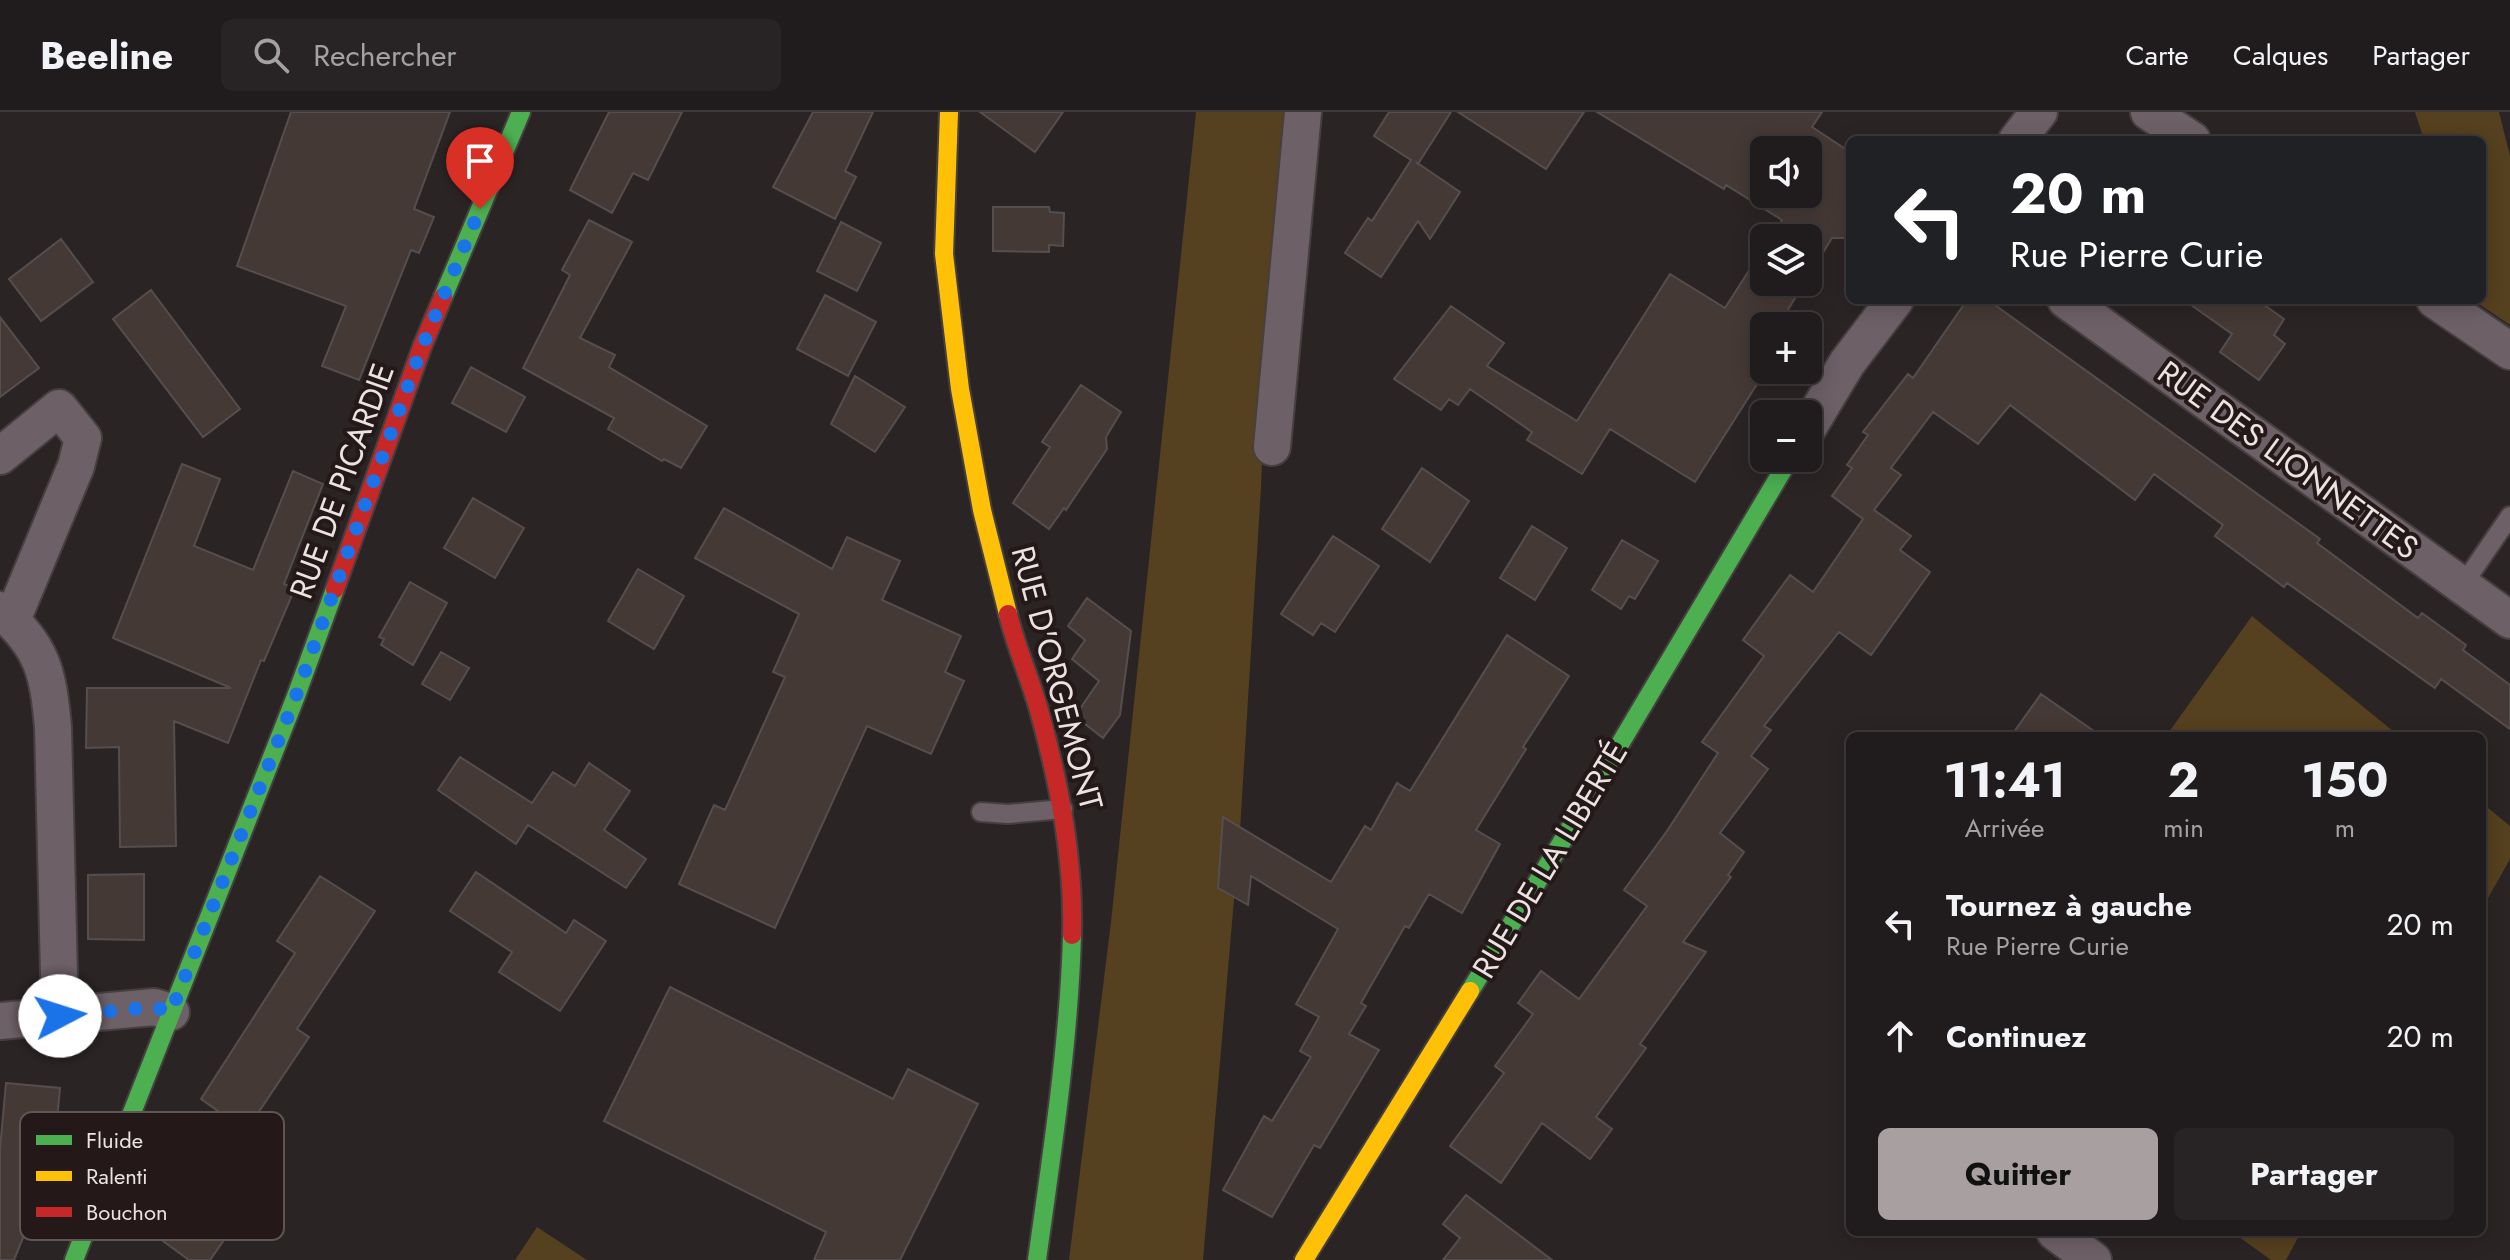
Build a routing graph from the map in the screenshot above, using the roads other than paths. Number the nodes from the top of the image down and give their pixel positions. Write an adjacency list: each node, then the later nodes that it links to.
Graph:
1 (521, 112): 22 (street, RUE DE PICARDIE)
2 (949, 112): 20 (street, RUE D'ORGEMONT)
3 (1303, 112): 13 (street)
4 (2039, 112): 6 (street)
5 (2149, 112): 7 (street)
6 (2020, 136)
7 (2186, 136)
8 (1892, 304): 12 (street)
9 (2072, 304): 17 (street, RUE DES LIONNETTES)
10 (2441, 304): 11 (street)
11 (2510, 351)
12 (1822, 405)
13 (1272, 447)
14 (0, 456): 18 (street)
15 (1782, 472): 30 (street, RUE DE LA LIBERTÉ)
16 (2510, 516): 17 (lane)
17 (2462, 586): 19 (street, RUE DES LIONNETTES)
18 (6, 615): 23 (street)
19 (2510, 620)
20 (1063, 809): 21 (lane); 29 (street, RUE D'ORGEMONT)
21 (981, 812)
22 (171, 1012): 23 (street); 25 (street, RUE DE PICARDIE)
23 (60, 1016): 24 (street)
24 (0, 1021)
25 (132, 1112)
26 (2060, 1236): 31 (street)
27 (82, 1240): 28 (street, RUE DE PICARDIE)
28 (74, 1260)
29 (1037, 1260)
30 (1304, 1260)
31 (2093, 1260)

